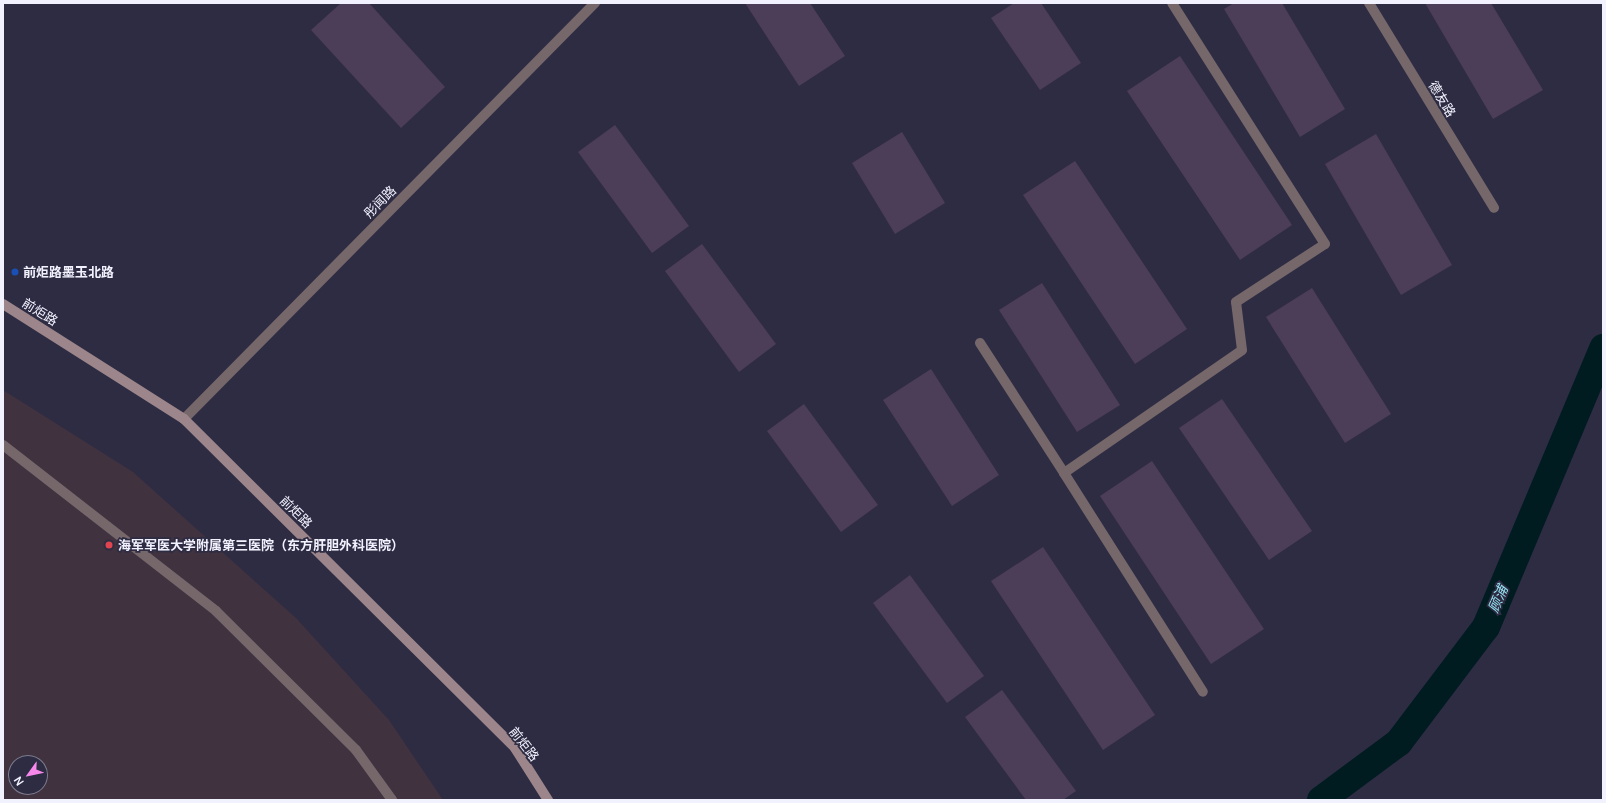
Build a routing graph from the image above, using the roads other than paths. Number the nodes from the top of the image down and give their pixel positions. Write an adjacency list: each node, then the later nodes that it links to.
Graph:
1 (595, 3): 7 (street, 彤闻路)
2 (1172, 3): 9 (street)
3 (1369, 3): 4 (street, 德友路)
4 (1494, 208)
5 (3, 304): 7 (street, 前炬路)
6 (980, 343): 9 (street)
7 (184, 419): 12 (street, 前炬路)
8 (3, 445): 11 (street)
9 (1064, 473): 10 (street)
10 (1203, 692)
11 (392, 800)
12 (548, 800)

